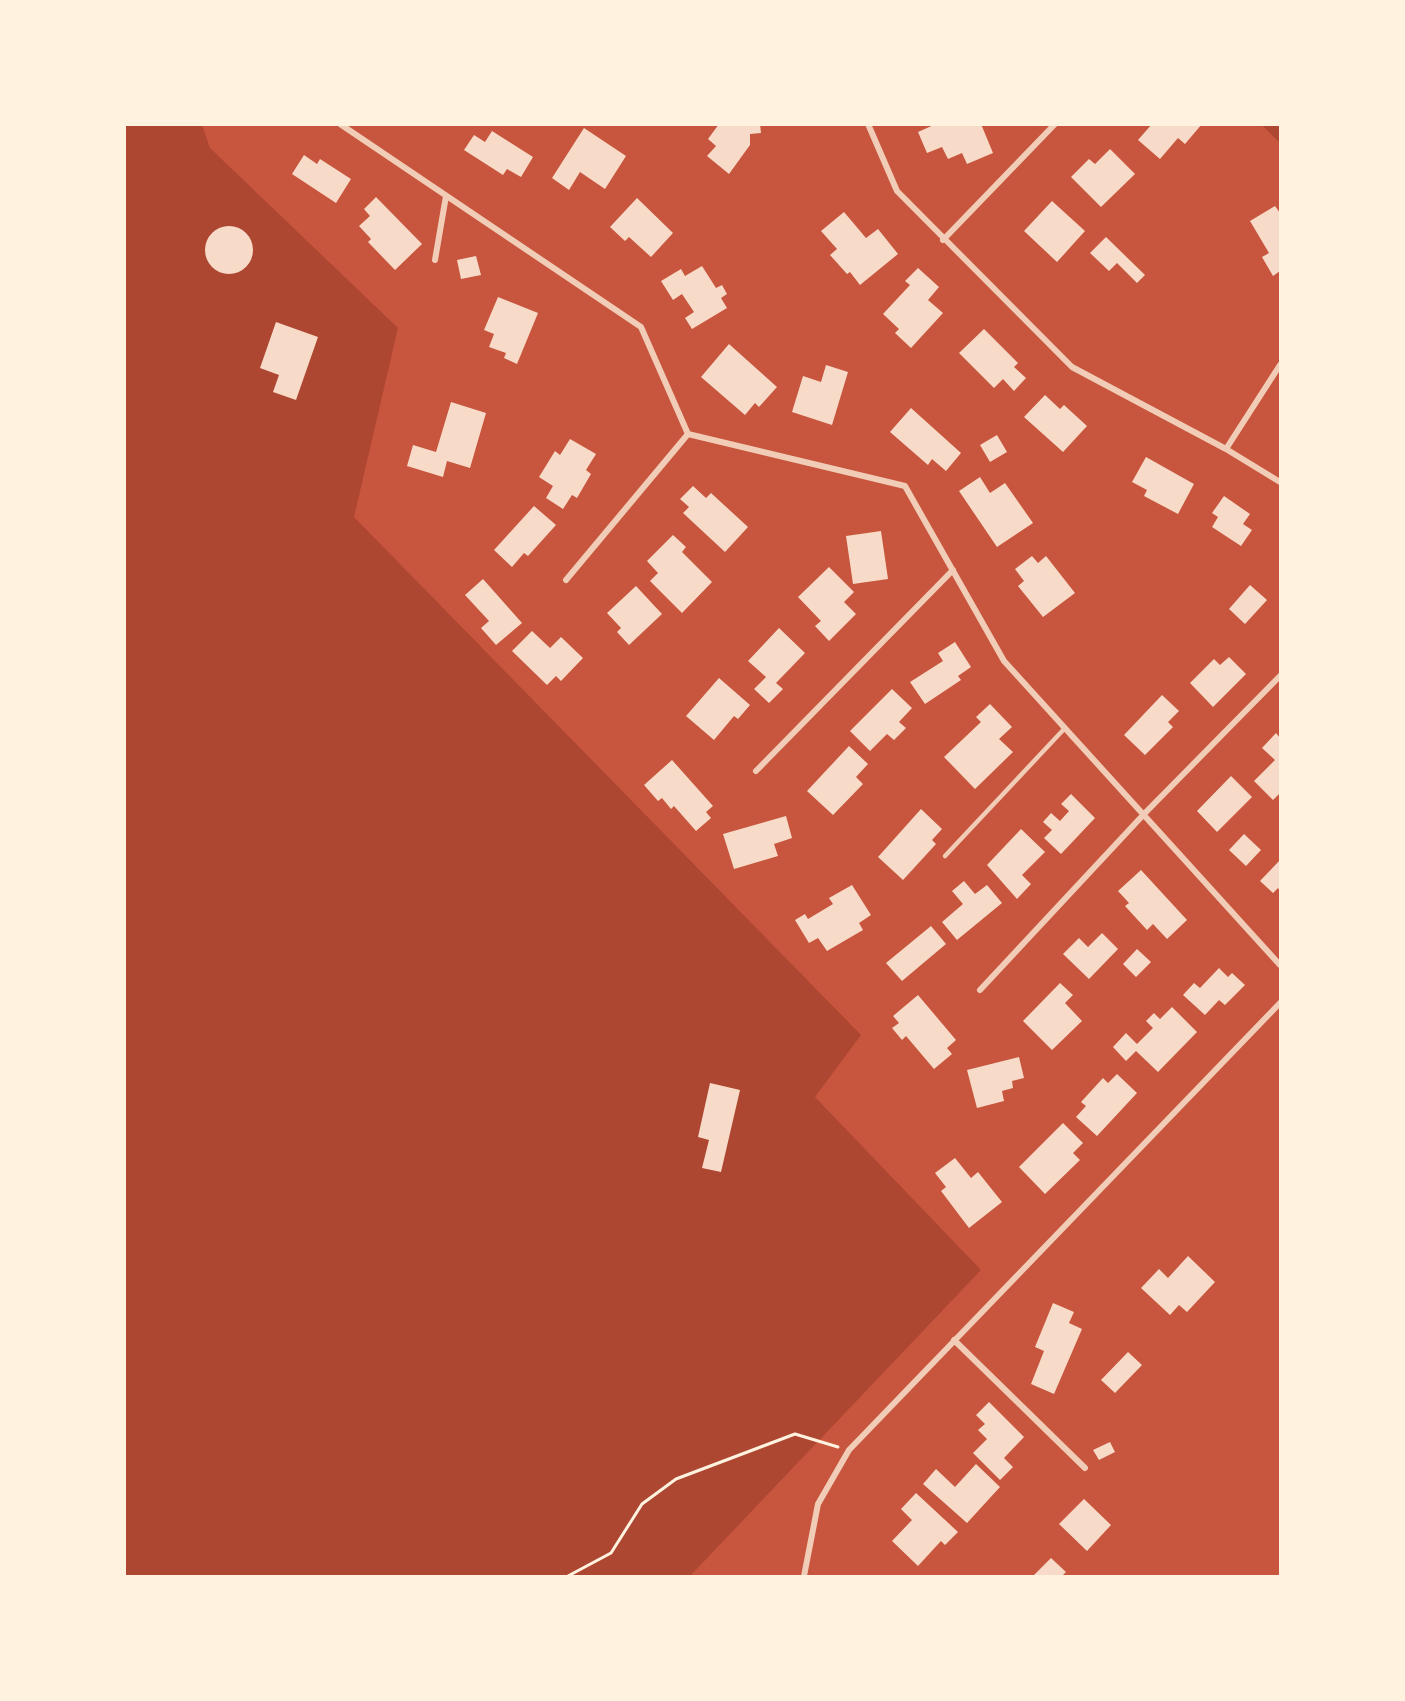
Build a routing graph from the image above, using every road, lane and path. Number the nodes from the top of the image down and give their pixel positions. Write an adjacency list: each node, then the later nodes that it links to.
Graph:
1 (340, 124): 4 (street)
2 (868, 124): 5 (street)
3 (1055, 124): 5 (street)
4 (447, 196): 6 (street); 8 (street)
5 (943, 240): 9 (street)
6 (435, 260)
7 (1281, 365): 9 (street)
8 (688, 434): 11 (street); 12 (street)
9 (1226, 448): 10 (street)
10 (1281, 482)
11 (953, 570): 14 (street); 15 (street)
12 (566, 580)
13 (1281, 676): 16 (street)
14 (1065, 728): 16 (street); 17 (lane)
15 (756, 771)
16 (1145, 813): 18 (street); 19 (street)
17 (945, 856)
18 (1281, 965)
19 (980, 990)
20 (1281, 1003): 21 (street)
21 (954, 1340): 22 (street); 23 (street)
22 (849, 1450): 24 (path); 25 (street)
23 (1085, 1468)
24 (568, 1576)
25 (804, 1576)

